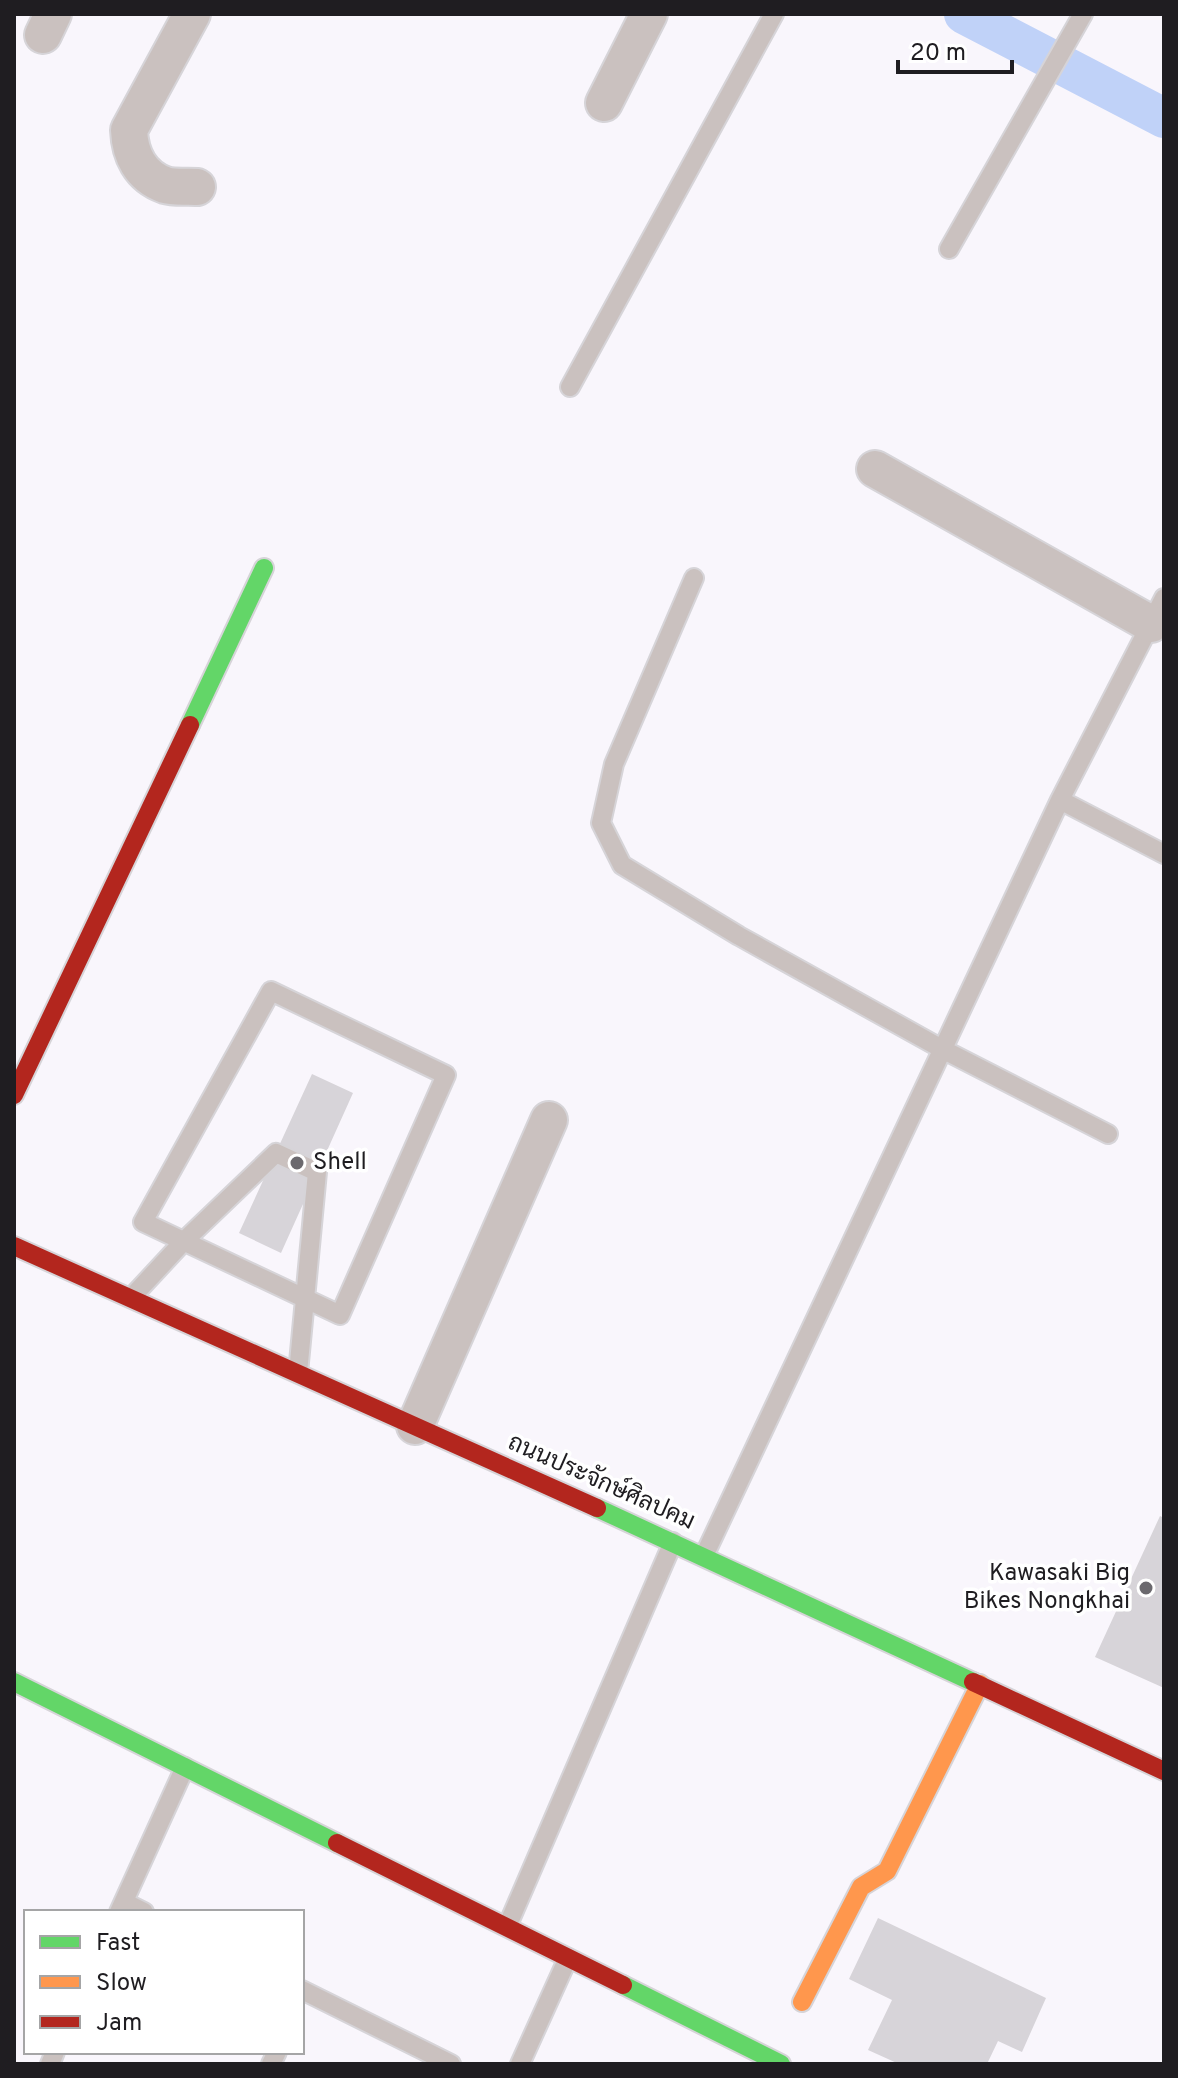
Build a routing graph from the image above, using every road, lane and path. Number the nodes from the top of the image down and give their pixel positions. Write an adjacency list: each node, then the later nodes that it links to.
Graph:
1 (192, 14): 6 (street)
2 (649, 14): 5 (street)
3 (774, 14): 8 (lane)
4 (1083, 14): 7 (lane)
5 (604, 103)
6 (197, 187)
7 (949, 249)
8 (570, 387)
9 (875, 469): 12 (street)
10 (264, 568): 16 (street)
11 (694, 578): 15 (lane)
12 (1157, 611): 13 (lane)
13 (1060, 800): 14 (lane); 15 (lane)
14 (1164, 854)
15 (942, 1049): 18 (lane); 26 (lane)
16 (14, 1095)
17 (549, 1120): 24 (street)
18 (1108, 1134)
19 (183, 1242): 21 (lane); 22 (lane); 22 (lane); 22 (lane)
20 (14, 1246): 21 (street, ถนนประจักษ์ศิลปคม)
21 (131, 1298): 23 (street, ถนนประจักษ์ศิลปคม)
22 (306, 1300): 23 (lane)
23 (298, 1373): 24 (street, ถนนประจักษ์ศิลปคม)
24 (415, 1426): 25 (street, ถนนประจักษ์ศิลปคม)
25 (673, 1542): 26 (street, ถนนประจักษ์ศิลปคม); 32 (lane)
26 (704, 1556): 28 (street, ถนนประจักษ์ศิลปคม)
27 (14, 1682): 29 (street)
28 (980, 1684): 30 (street, ถนนประจักษ์ศิลปคม); 35 (street)
29 (185, 1767): 31 (lane); 32 (street)
30 (1164, 1771)
31 (121, 1907)
32 (507, 1927): 33 (street)
33 (568, 1958): 37 (lane); 38 (street)
34 (304, 1994): 36 (lane)
35 (802, 2002)
36 (451, 2064)
37 (520, 2064)
38 (781, 2064)

